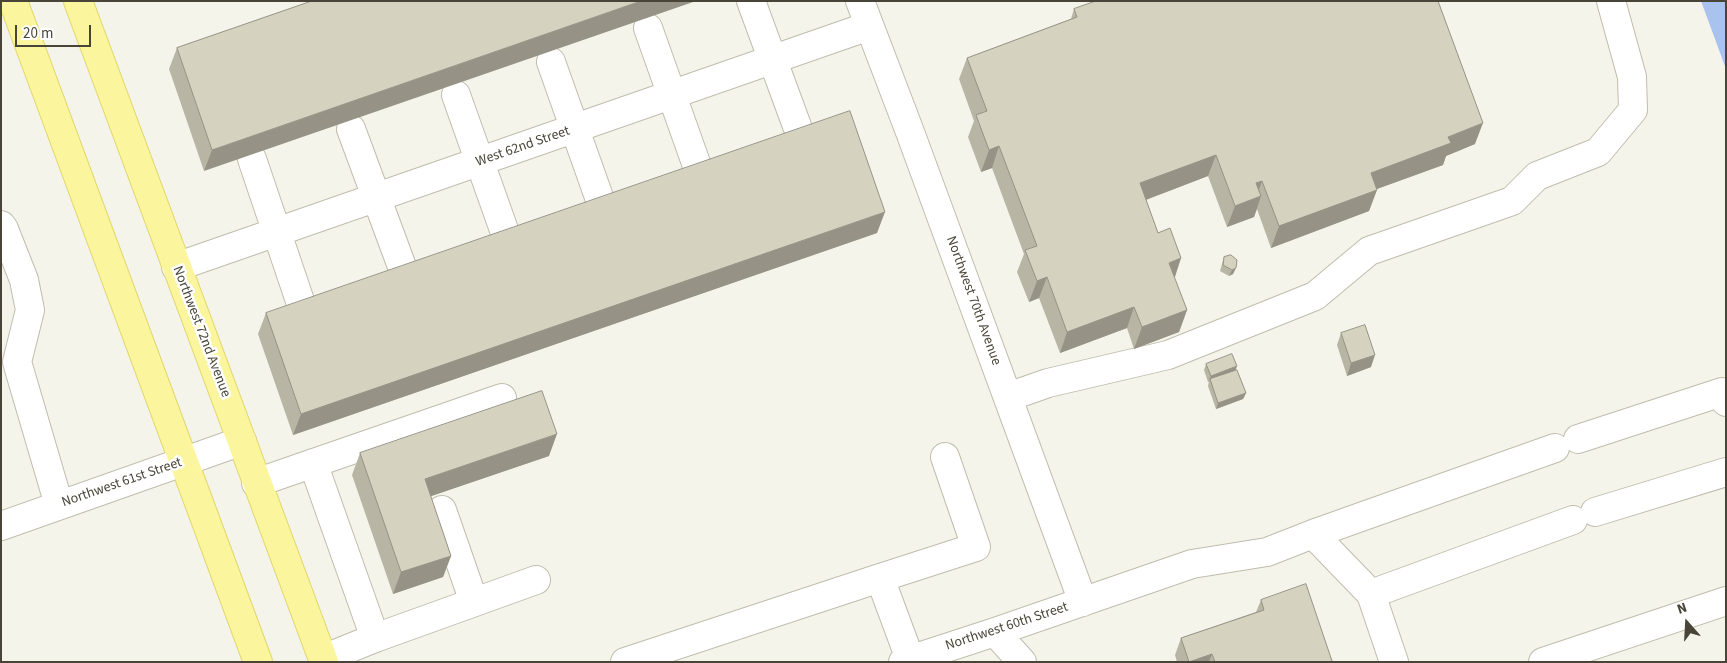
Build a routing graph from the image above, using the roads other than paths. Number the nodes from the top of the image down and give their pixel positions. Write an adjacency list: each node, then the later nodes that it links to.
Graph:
1 (13, 1): 31 (main road)
2 (78, 1): 24 (main road, Northwest 72nd Avenue)
3 (751, 1): 8 (street)
4 (860, 1): 6 (street, Northwest 70th Avenue)
5 (1611, 1): 26 (street)
6 (869, 26): 8 (street, West 62nd Street); 26 (street, Northwest 70th Avenue)
7 (648, 28): 11 (street)
8 (773, 60): 11 (street, West 62nd Street); 12 (street)
9 (551, 62): 13 (street)
10 (456, 94): 16 (street)
11 (672, 95): 13 (street, West 62nd Street); 17 (street)
12 (797, 126)
13 (574, 128): 16 (street, West 62nd Street); 18 (street)
14 (351, 129): 19 (street)
15 (252, 159): 22 (street)
16 (480, 162): 19 (street, West 62nd Street); 21 (street)
17 (697, 166)
18 (599, 197)
19 (376, 198): 22 (street, West 62nd Street); 23 (street)
20 (1, 225): 35 (street)
21 (504, 230)
22 (277, 232): 24 (street, West 62nd Street); 25 (street)
23 (401, 264)
24 (176, 267): 29 (main road, Northwest 72nd Avenue)
25 (300, 301)
26 (1008, 396): 44 (street, Northwest 70th Avenue)
27 (502, 398): 32 (street)
28 (1726, 402): 38 (street, Northwest 60th Street)
29 (242, 441): 31 (street, Northwest 61st Street); 34 (main road, Northwest 72nd Avenue)
30 (946, 457): 39 (street)
31 (183, 462): 35 (street, Northwest 61st Street); 49 (main road)
32 (312, 463): 34 (street); 46 (street)
33 (1726, 472): 41 (street)
34 (256, 483): 47 (main road, Northwest 72nd Avenue)
35 (59, 505): 37 (street, Northwest 61st Street)
36 (442, 510): 43 (street)
37 (1, 526)
38 (1313, 534): 41 (street); 44 (street, Northwest 60th Street)
39 (880, 578): 48 (street); 50 (street)
40 (536, 580): 43 (street)
41 (1371, 594): 53 (street)
42 (1726, 601): 54 (street)
43 (474, 602): 46 (street)
44 (1083, 602): 45 (street, Northwest 60th Street)
45 (995, 632): 48 (street, Northwest 60th Street); 51 (street); 52 (street)
46 (375, 638): 47 (street)
47 (323, 660)
48 (906, 660)
49 (258, 662)
50 (625, 662)
51 (997, 662)
52 (1022, 662)
53 (1394, 662)
54 (1543, 662)

